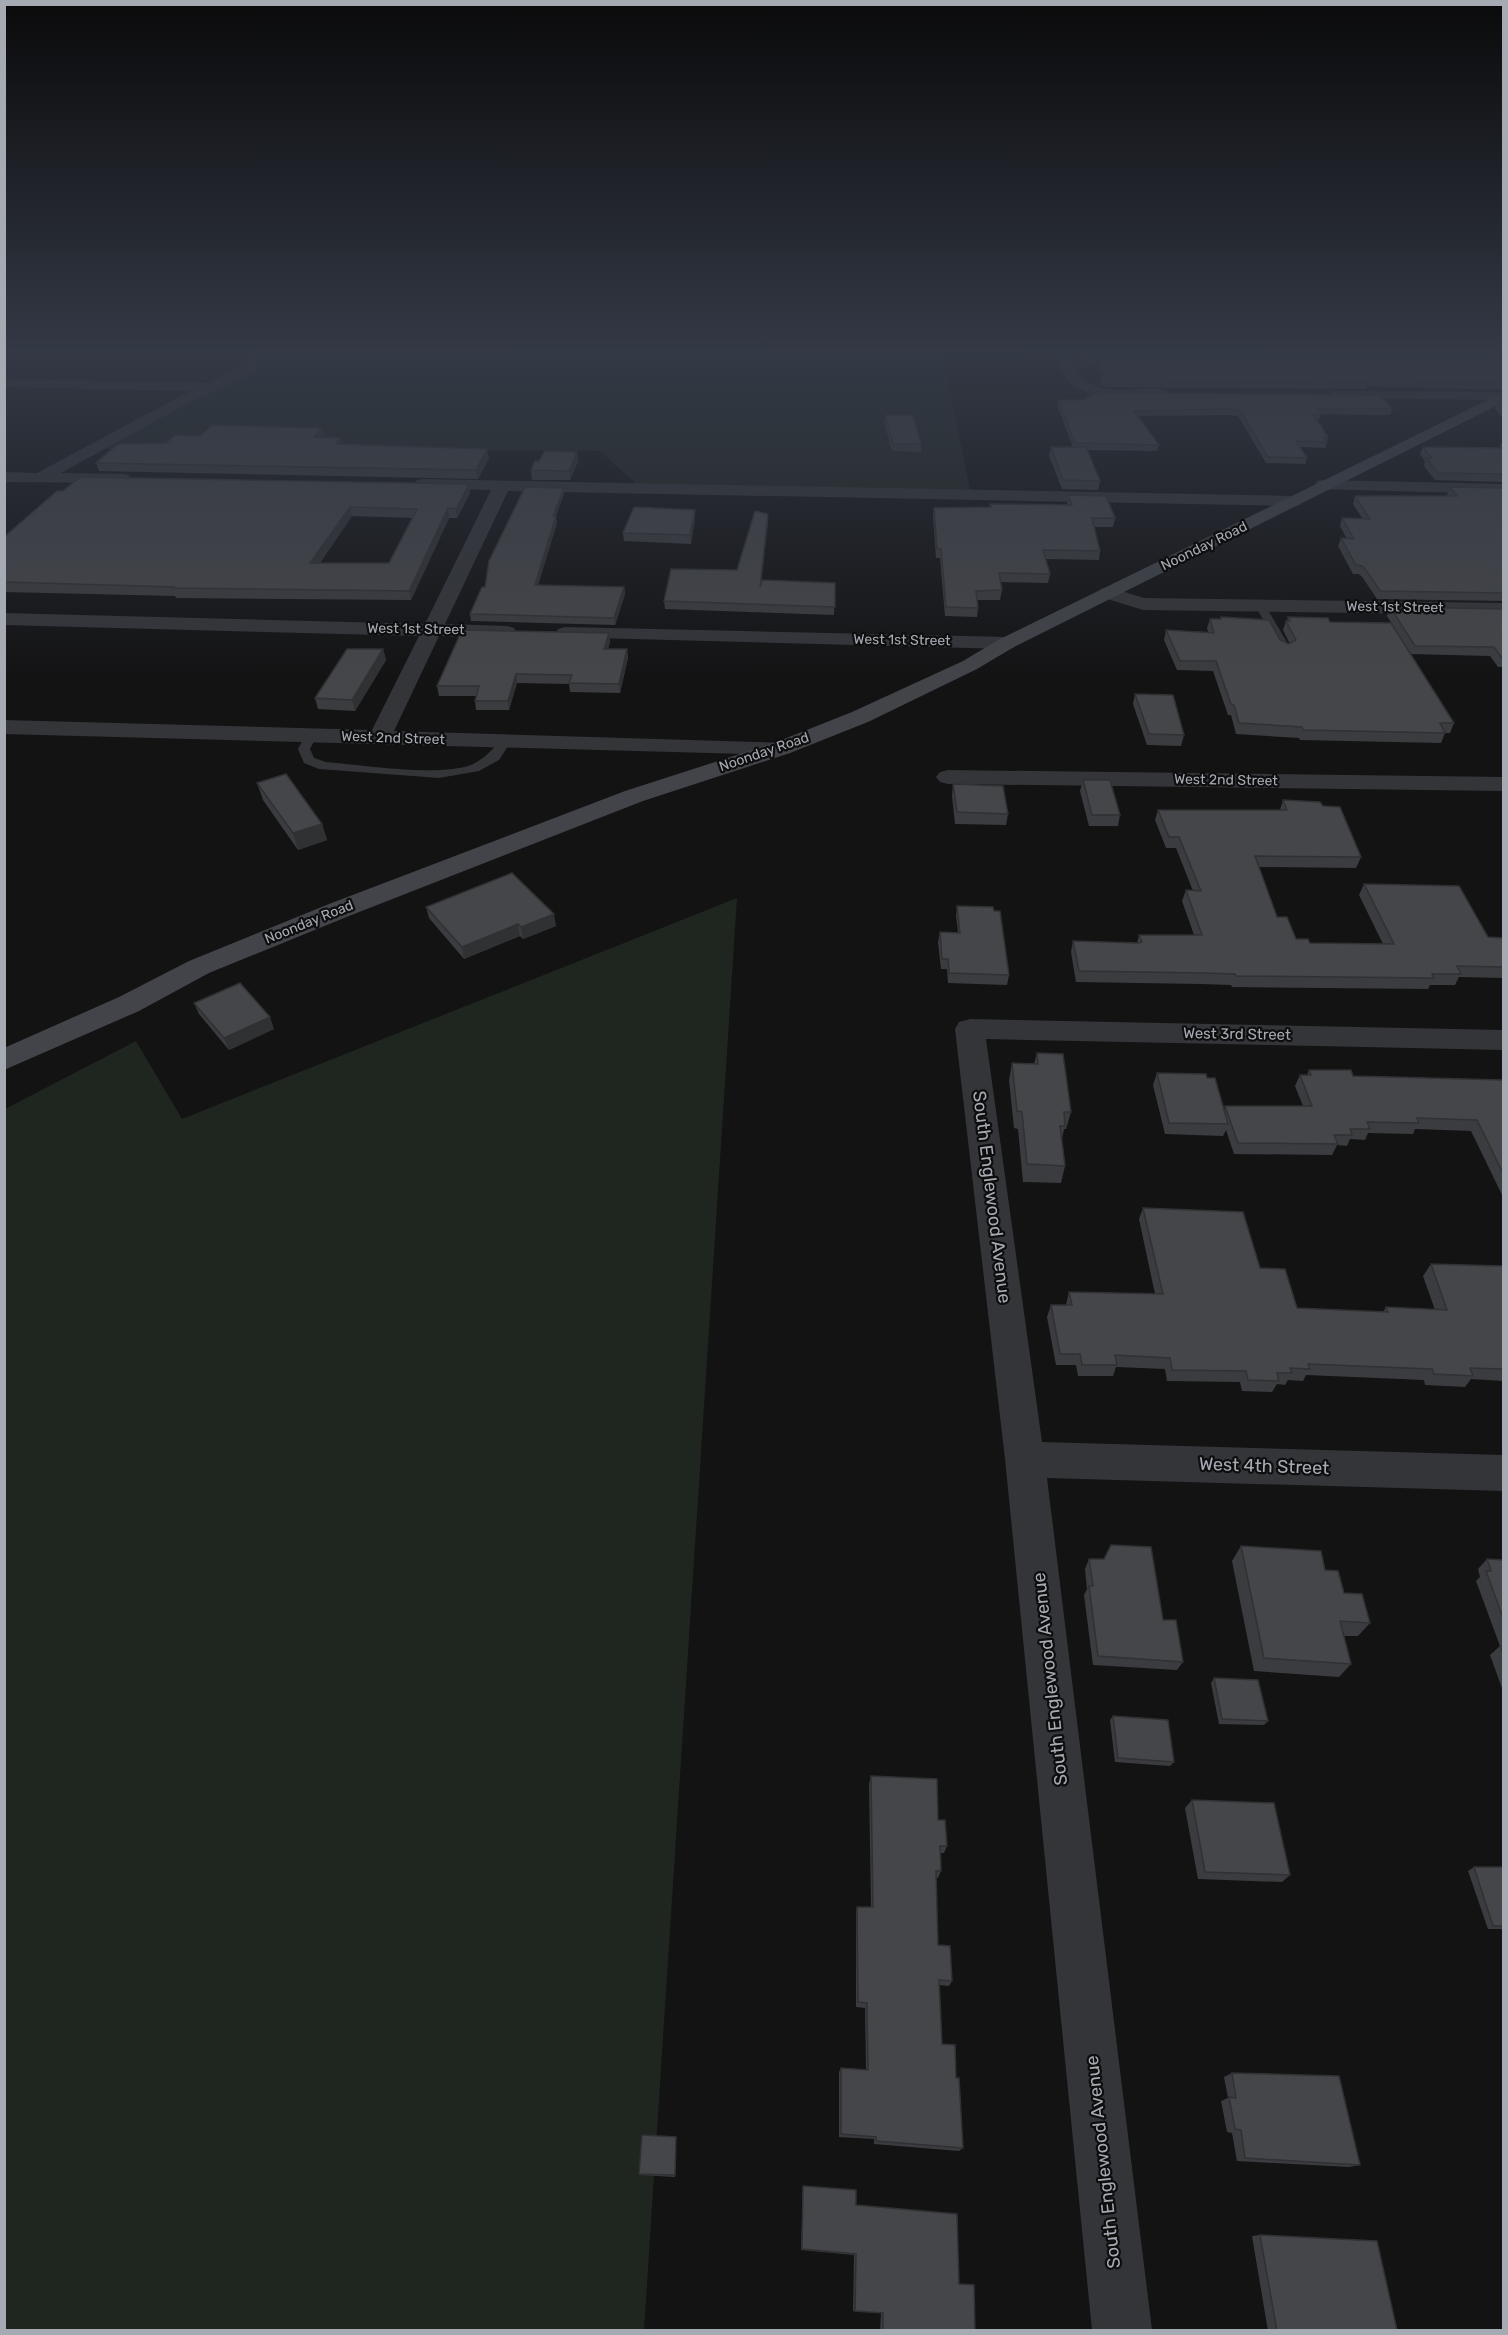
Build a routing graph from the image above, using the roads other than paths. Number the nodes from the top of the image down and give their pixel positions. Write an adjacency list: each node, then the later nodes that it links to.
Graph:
1 (75, 459): 4 (street)
2 (1376, 459): 7 (street, Noonday Road)
3 (4, 477): 4 (street)
4 (39, 478): 5 (street); 10 (street)
5 (135, 480)
6 (409, 484): 8 (street)
7 (1323, 485): 9 (street); 11 (street, Noonday Road)
8 (502, 486): 11 (street); 16 (street)
9 (1503, 489)
10 (12, 495)
11 (1294, 501): 12 (street, Noonday Road)
12 (1108, 593): 13 (street, West 1st Street); 17 (street, Noonday Road)
13 (1260, 605): 14 (street, West 1st Street); 18 (lane)
14 (1503, 609)
15 (4, 619): 16 (street, West 1st Street)
16 (432, 630): 17 (street, West 1st Street); 21 (street)
17 (1007, 643): 23 (street, Noonday Road)
18 (1286, 649)
19 (4, 727): 20 (street, West 2nd Street)
20 (312, 735): 21 (street, West 2nd Street); 22 (lane)
21 (380, 737): 22 (street, West 2nd Street)
22 (506, 740): 23 (street, West 2nd Street)
23 (782, 748): 28 (street, Noonday Road)
24 (948, 777): 25 (street, West 2nd Street)
25 (1503, 784)
26 (970, 1029): 27 (street, West 3rd Street); 29 (street, South Englewood Avenue)
27 (1503, 1040)
28 (4, 1060)
29 (1025, 1459): 30 (street, West 4th Street); 31 (street, South Englewood Avenue)
30 (1503, 1473)
31 (1122, 2331)

